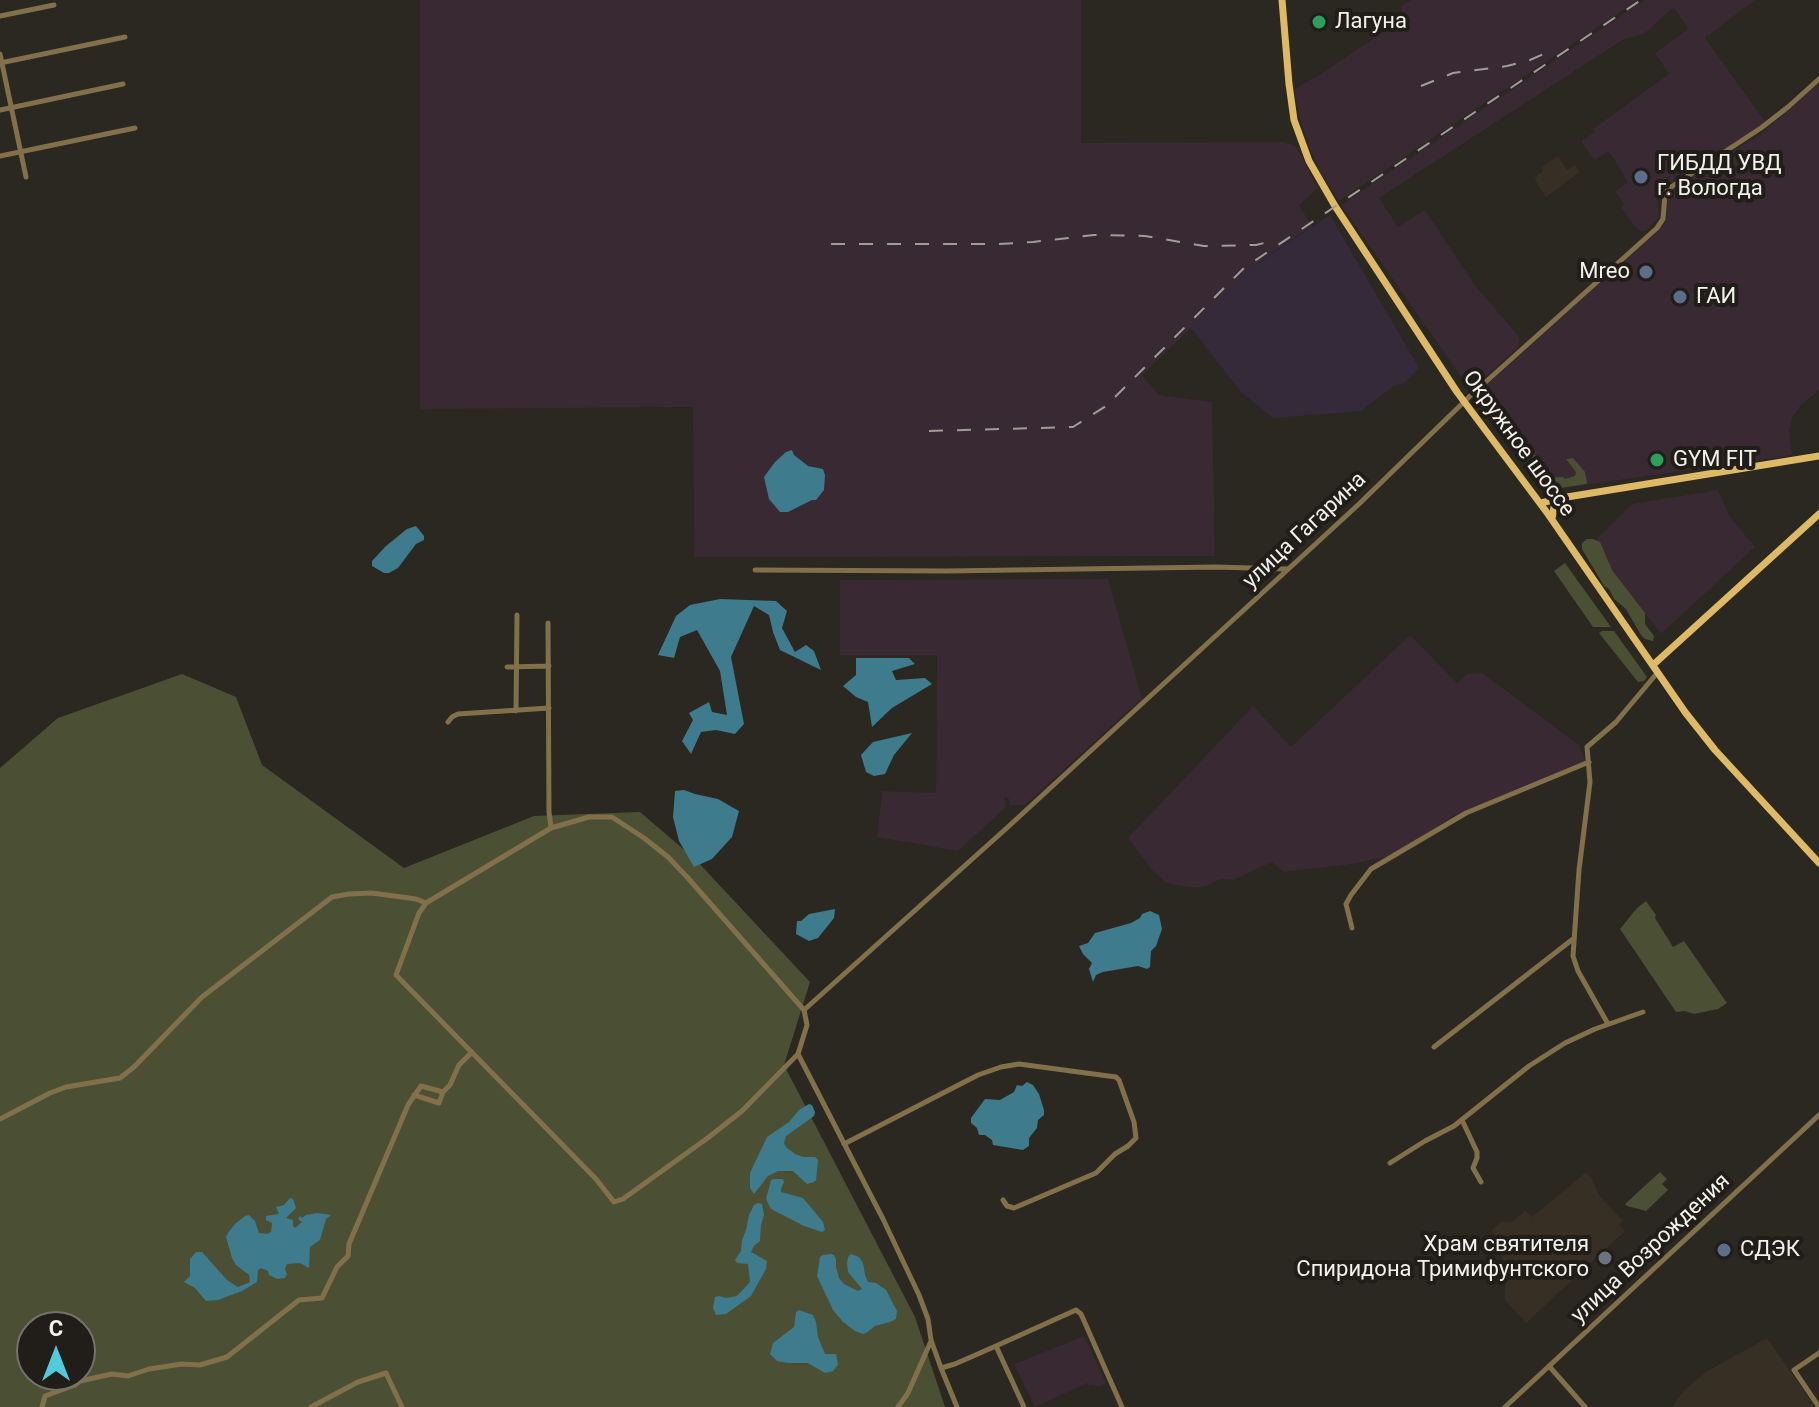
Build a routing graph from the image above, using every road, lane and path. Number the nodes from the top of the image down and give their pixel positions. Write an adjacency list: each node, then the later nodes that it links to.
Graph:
1 (1282, 0): 15 (main road, Окружное шоссе)
2 (54, 5): 3 (street)
3 (0, 16)
4 (125, 37): 6 (street)
5 (0, 54): 6 (street)
6 (1, 63): 9 (street)
7 (1819, 79): 15 (street, улица Гагарина)
8 (123, 84): 9 (street)
9 (11, 107): 10 (street); 12 (street)
10 (0, 110)
11 (135, 128): 12 (street)
12 (21, 152): 13 (street); 14 (street)
13 (0, 156)
14 (26, 177)
15 (1464, 402): 18 (main road, Окружное шоссе); 21 (street, улица Гагарина)
16 (1819, 456): 17 (main road)
17 (1561, 498): 18 (main road); 20 (main road)
18 (1541, 503): 20 (main road, Окружное шоссе)
19 (1819, 514): 28 (main road)
20 (1552, 519): 28 (main road, Окружное шоссе)
21 (1288, 569): 22 (street); 38 (street, улица Гагарина)
22 (755, 570)
23 (517, 615): 27 (street)
24 (548, 623): 25 (street)
25 (549, 666): 27 (street); 29 (street)
26 (507, 667): 27 (street)
27 (516, 667): 30 (street)
28 (1655, 668): 32 (street); 34 (main road, Окружное шоссе)
29 (549, 708): 30 (street); 33 (street)
30 (516, 711): 31 (street)
31 (448, 722)
32 (1589, 762): 36 (street); 37 (street)
33 (551, 828): 35 (street); 38 (street)
34 (1819, 863)
35 (426, 903): 42 (street); 47 (street)
36 (1352, 928)
37 (1574, 938): 40 (street); 41 (street)
38 (804, 1010): 43 (street)
39 (1643, 1012): 40 (street)
40 (1608, 1024): 48 (street)
41 (1434, 1047)
42 (472, 1052): 43 (street); 44 (street)
43 (798, 1054): 49 (street)
44 (443, 1092): 45 (street); 45 (street)
45 (414, 1095): 58 (street)
46 (1819, 1115): 56 (street, улица Возрождения)
47 (0, 1119)
48 (1462, 1120): 50 (street); 51 (street)
49 (844, 1144): 52 (street); 53 (street)
50 (1390, 1163)
51 (1481, 1182)
52 (1003, 1200)
53 (931, 1340): 57 (street); 61 (street)
54 (996, 1346): 57 (street); 63 (street); 64 (street)
55 (1819, 1353): 67 (street)
56 (1549, 1366): 65 (street, улица Возрождения); 66 (street)
57 (941, 1368): 62 (street)
58 (42, 1407)
59 (311, 1407): 60 (street)
60 (402, 1407)
61 (898, 1407)
62 (957, 1407)
63 (1024, 1407)
64 (1122, 1407)
65 (1505, 1407)
66 (1585, 1407)
67 (1819, 1407)

